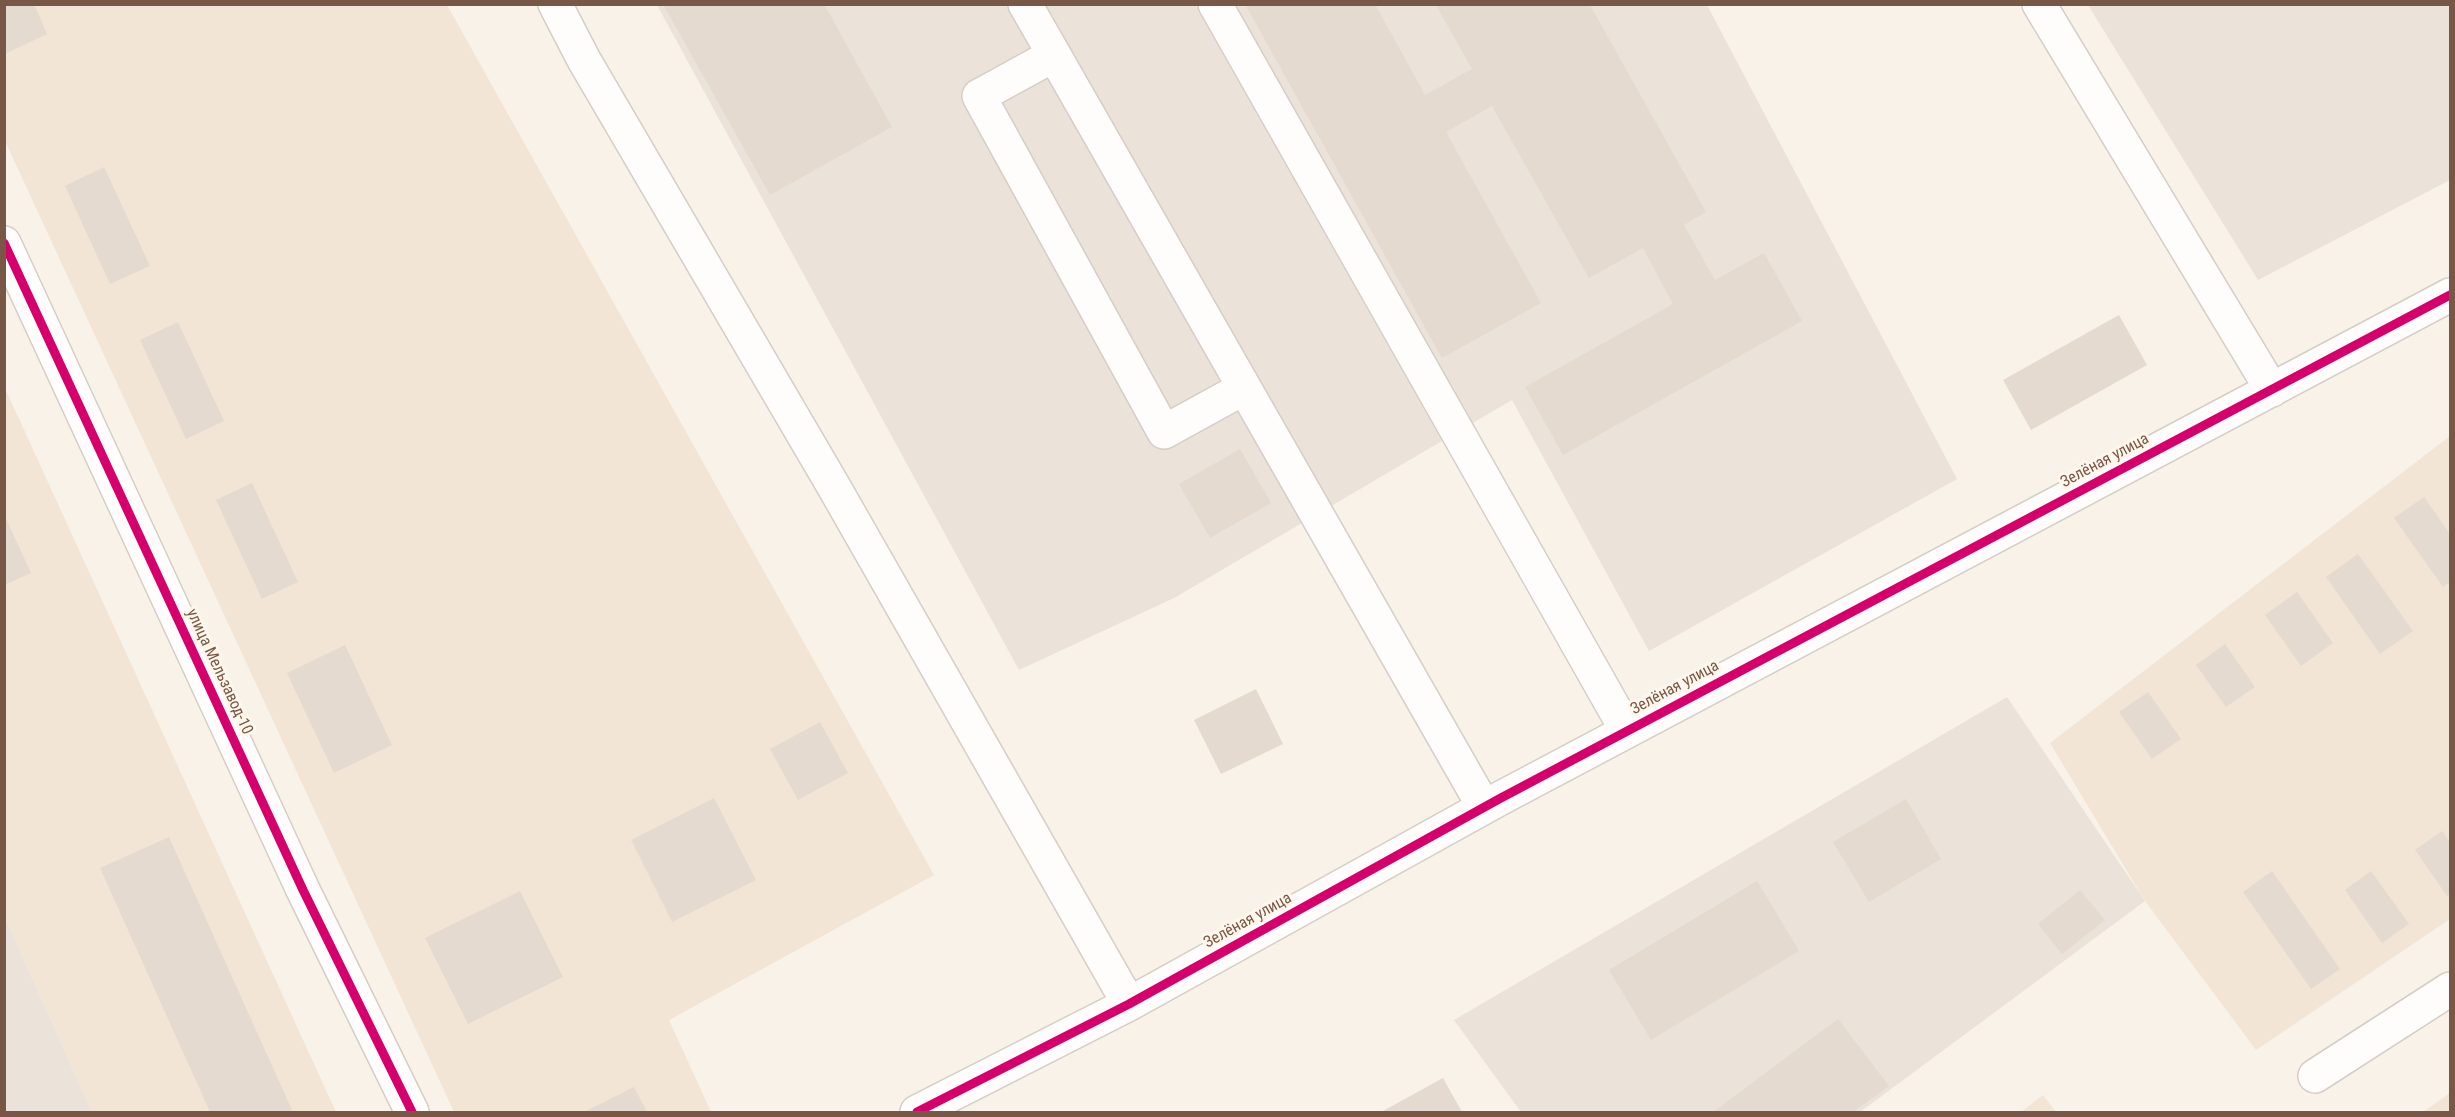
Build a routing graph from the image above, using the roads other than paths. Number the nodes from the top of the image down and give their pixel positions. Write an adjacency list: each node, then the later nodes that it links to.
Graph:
1 (555, 4): 13 (street)
2 (1025, 4): 5 (street)
3 (1215, 4): 10 (street)
4 (2039, 4): 9 (street)
5 (1054, 55): 8 (street); 8 (street)
6 (4, 243): 15 (street, улица Мельзавод-10)
7 (2451, 296): 9 (street, Зелёная улица)
8 (1244, 388): 11 (street)
9 (2272, 390): 10 (street, Зелёная улица)
10 (1627, 730): 11 (street, Зелёная улица)
11 (1484, 807): 13 (street, Зелёная улица)
12 (2451, 989): 14 (street)
13 (1129, 1004): 16 (street, Зелёная улица)
14 (2315, 1076)
15 (412, 1113)
16 (917, 1113)

